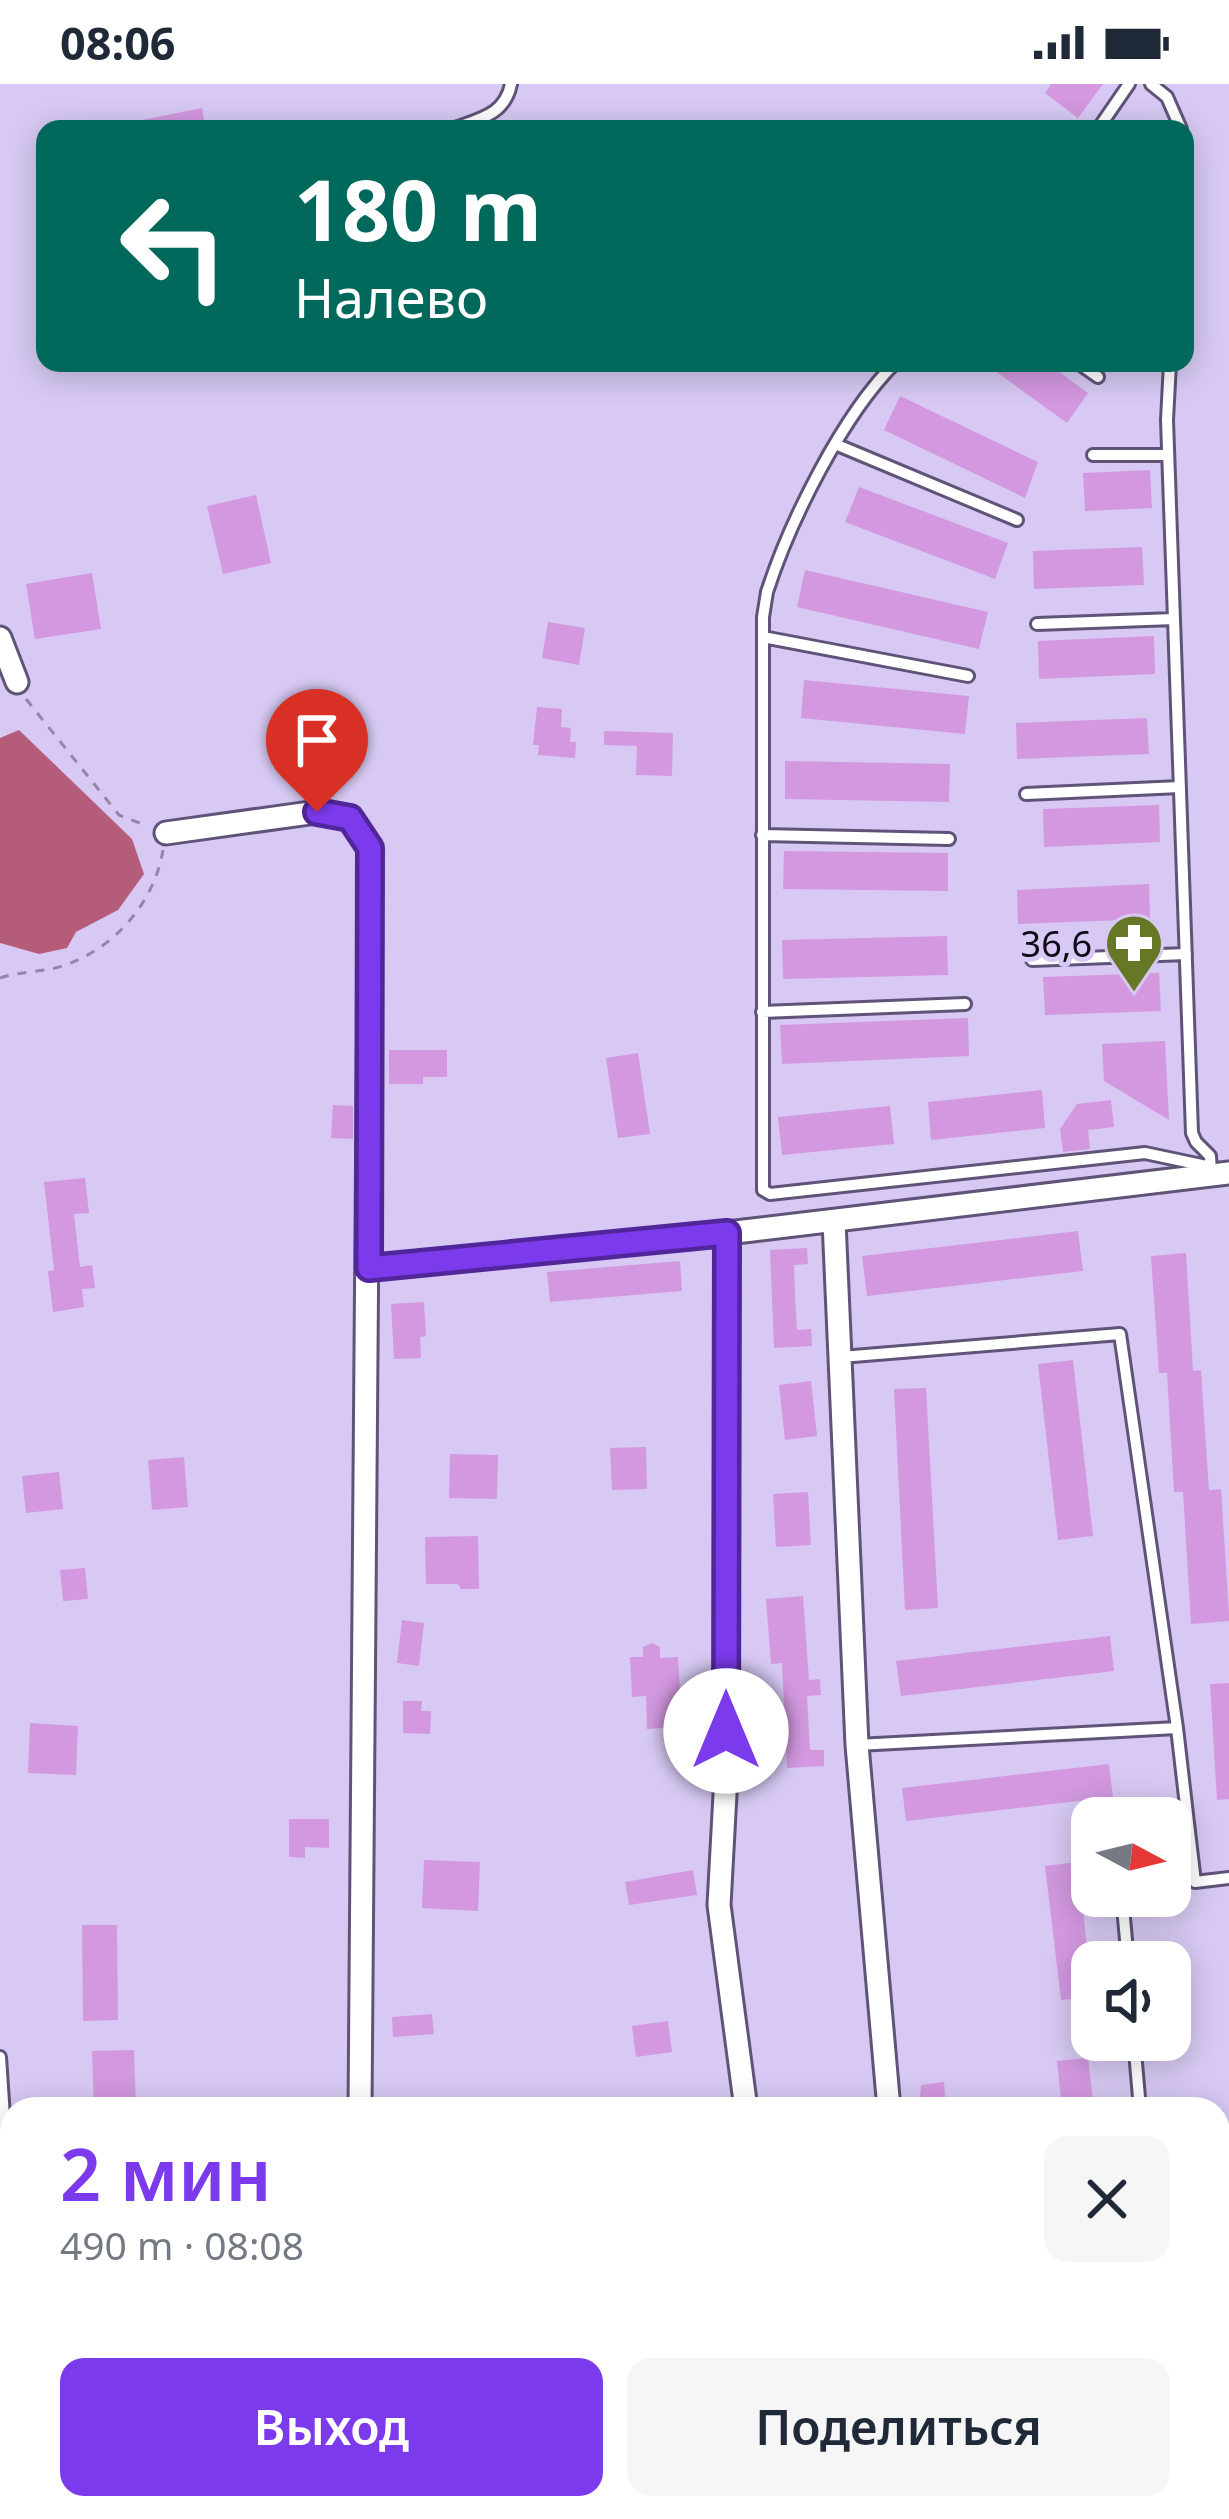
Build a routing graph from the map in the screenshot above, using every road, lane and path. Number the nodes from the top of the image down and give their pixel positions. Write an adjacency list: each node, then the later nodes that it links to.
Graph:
1 (511, 84): 4 (lane)
2 (1129, 84): 5 (lane)
3 (1151, 84): 6 (lane)
4 (477, 120)
5 (1104, 120)
6 (1177, 120)
7 (887, 372): 11 (lane)
8 (1092, 372): 10 (lane)
9 (1171, 372): 13 (lane)
10 (1098, 376)
11 (835, 444): 14 (lane); 17 (lane)
12 (1093, 455): 13 (lane)
13 (1168, 455): 15 (lane)
14 (1018, 520)
15 (1174, 619): 16 (lane); 21 (lane)
16 (1037, 625)
17 (763, 637): 19 (lane); 24 (lane)
18 (0, 638): 20 (street)
19 (968, 676)
20 (17, 682): 23 (path)
21 (1180, 788): 22 (lane); 26 (lane)
22 (1026, 794)
23 (166, 833): 28 (path); 36 (street)
24 (762, 835): 25 (lane); 30 (lane)
25 (949, 839)
26 (1186, 954): 27 (lane); 31 (lane)
27 (1032, 960)
28 (0, 978)
29 (964, 1004): 30 (lane)
30 (762, 1012): 32 (lane)
31 (1196, 1142): 32 (lane); 33 (lane)
32 (1182, 1160): 33 (lane)
33 (1217, 1172): 34 (street)
34 (834, 1222): 35 (street); 37 (street)
35 (727, 1233): 36 (street); 47 (street)
36 (369, 1268): 46 (street)
37 (841, 1357): 38 (lane); 39 (street)
38 (1177, 1728): 39 (lane); 40 (lane)
39 (857, 1745): 48 (street)
40 (1185, 1797)
41 (1191, 1848): 42 (lane)
42 (1229, 1878)
43 (0, 2057): 45 (lane)
44 (1136, 2061): 49 (lane)
45 (3, 2097)
46 (360, 2097)
47 (744, 2097)
48 (888, 2097)
49 (1139, 2097)

